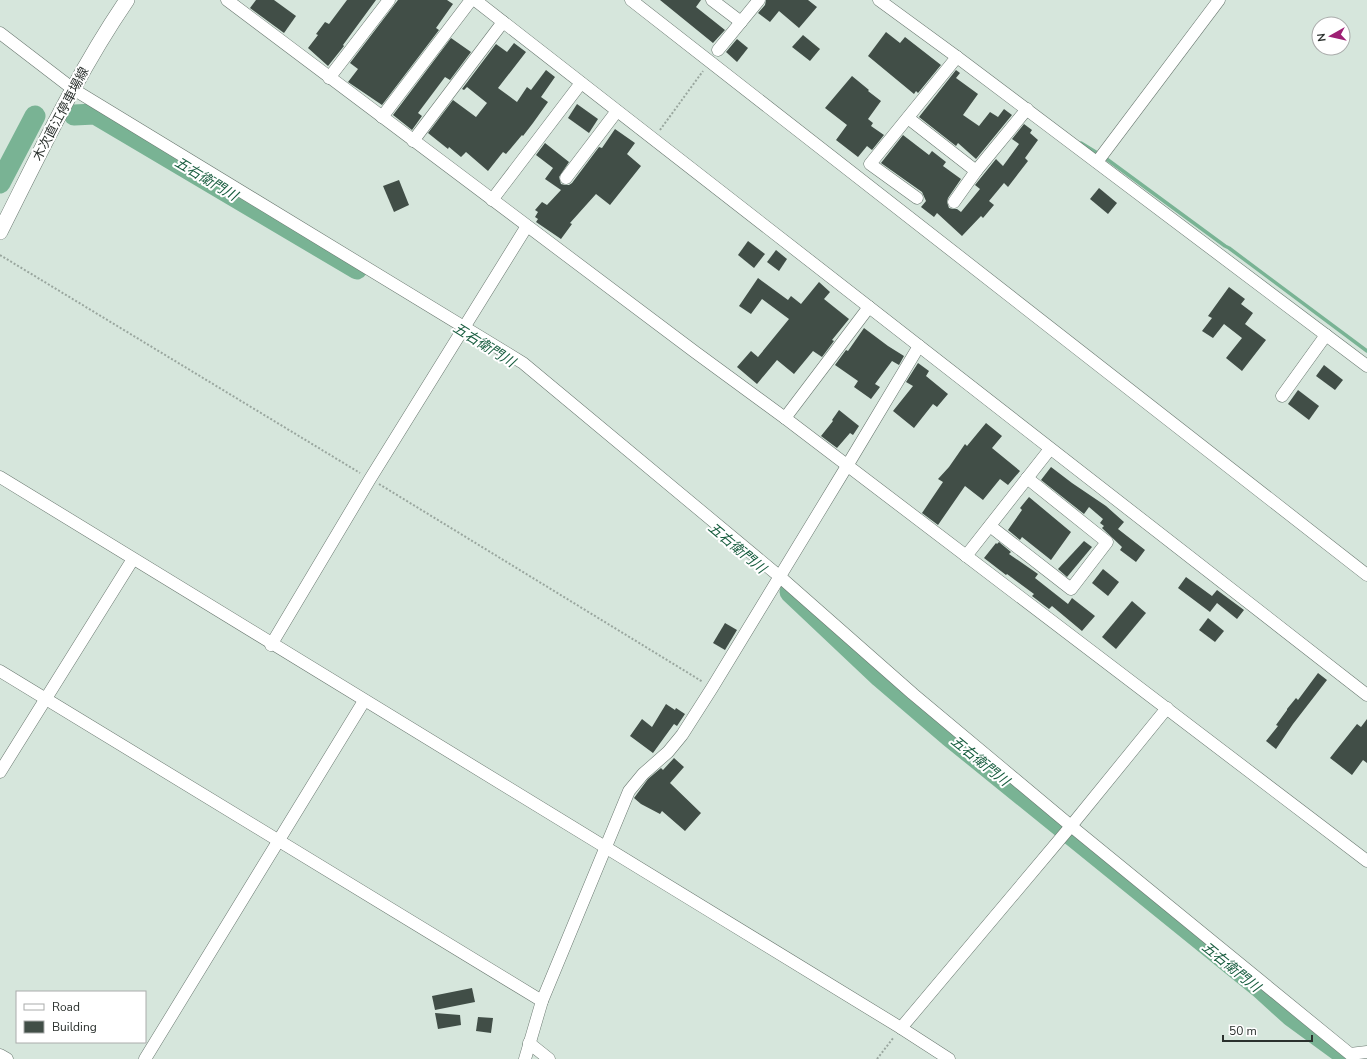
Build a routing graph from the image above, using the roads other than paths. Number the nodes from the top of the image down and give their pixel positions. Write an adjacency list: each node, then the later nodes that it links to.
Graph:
1 (127, 0): 18 (main road, 木次直江停車場線)
2 (227, 0): 16 (street)
3 (389, 0): 16 (street)
4 (471, 0): 21 (street)
5 (476, 0): 11 (street)
6 (631, 0): 46 (street)
7 (712, 0): 12 (street)
8 (759, 0): 12 (street)
9 (879, 0): 15 (street)
10 (1219, 0): 24 (street)
11 (503, 22): 17 (street); 23 (street)
12 (741, 22): 14 (street)
13 (0, 34): 18 (street)
14 (718, 50)
15 (957, 57): 19 (street); 22 (street)
16 (330, 78): 21 (street)
17 (581, 83): 20 (street); 28 (street)
18 (73, 89): 31 (main road, 木次直江停車場線); 33 (street)
19 (1027, 109): 24 (street); 25 (street)
20 (617, 111): 26 (street); 32 (street)
21 (382, 117): 23 (street)
22 (908, 118): 25 (street); 27 (street)
23 (413, 141): 28 (street)
24 (1097, 162): 34 (street)
25 (976, 171): 29 (street)
26 (566, 178)
27 (917, 198)
28 (492, 200): 30 (street)
29 (954, 202)
30 (527, 226): 33 (street); 38 (street)
31 (0, 232)
32 (869, 307): 35 (street); 38 (street)
33 (465, 327): 47 (street); 48 (street)
34 (1326, 335): 36 (street); 37 (street)
35 (919, 346): 39 (street); 40 (street)
36 (1367, 366)
37 (1282, 396)
38 (785, 418): 40 (street)
39 (1050, 449): 42 (street); 50 (street)
40 (847, 466): 44 (street); 47 (street)
41 (0, 477): 45 (street)
42 (1027, 478): 43 (street); 43 (street)
43 (990, 526): 44 (street)
44 (966, 556): 53 (street)
45 (132, 559): 48 (street); 51 (street)
46 (1367, 575)
47 (779, 576): 55 (street); 57 (street)
48 (271, 645): 52 (street)
49 (0, 671): 51 (street)
50 (1367, 695)
51 (45, 698): 54 (street); 56 (street)
52 (364, 701): 56 (street); 57 (street)
53 (1166, 708): 55 (street); 58 (street)
54 (0, 772)
55 (1071, 826): 60 (street); 64 (street)
56 (280, 840): 59 (street); 66 (street)
57 (606, 847): 59 (street); 60 (street)
58 (1367, 861)
59 (542, 1001): 61 (street)
60 (901, 1028): 69 (street)
61 (529, 1043): 67 (street); 68 (street)
62 (1367, 1052): 64 (street)
63 (0, 1055): 65 (street)
64 (1348, 1057)
65 (6, 1059)
66 (145, 1059)
67 (525, 1059)
68 (549, 1059)
69 (948, 1059)

